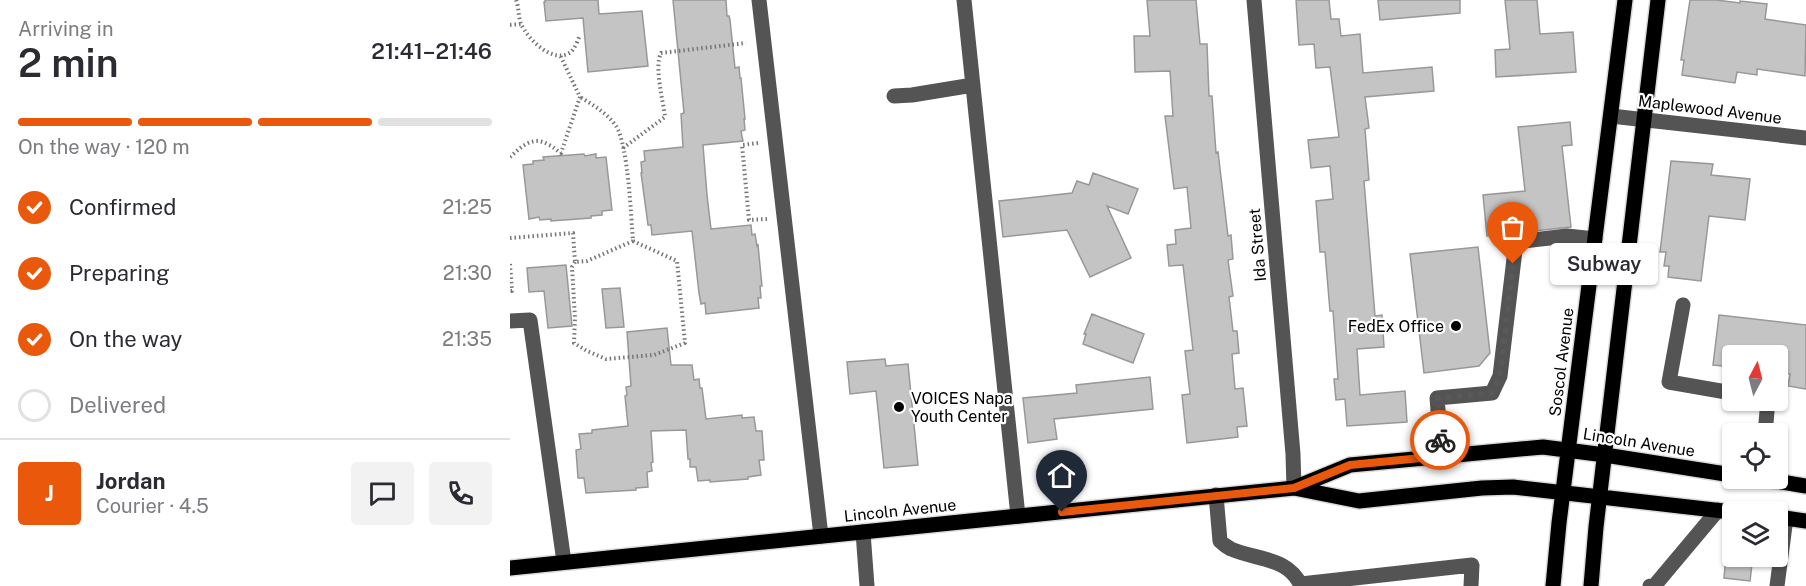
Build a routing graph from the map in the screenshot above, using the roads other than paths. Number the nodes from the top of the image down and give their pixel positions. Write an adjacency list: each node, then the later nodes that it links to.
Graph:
1 (759, 0): 31 (street)
2 (964, 0): 6 (street)
3 (1254, 0): 21 (street, Ida Street)
4 (1625, 0): 8 (main road, Soscol Avenue)
5 (1658, 0): 9 (main road)
6 (973, 85): 7 (street); 27 (street)
7 (894, 96)
8 (1611, 116): 9 (street, Maplewood Avenue); 11 (main road, Soscol Avenue)
9 (1644, 119): 10 (street, Maplewood Avenue); 16 (main road)
10 (1806, 138)
11 (1595, 239): 15 (main road, Soscol Avenue); 17 (street)
12 (1683, 305): 14 (street)
13 (510, 321): 32 (street)
14 (1722, 391)
15 (1569, 450): 16 (main road, Lincoln Avenue); 17 (main road, Lincoln Avenue); 22 (main road, Soscol Avenue)
16 (1605, 455): 18 (main road, Lincoln Avenue); 24 (main road)
17 (1442, 456): 21 (main road, Lincoln Avenue)
18 (1722, 473)
19 (1788, 483): 20 (main road)
20 (1806, 486)
21 (1294, 488): 22 (main road, Lincoln Avenue); 23 (main road, Lincoln Avenue)
22 (1563, 492): 24 (main road, Lincoln Avenue); 38 (main road, Soscol Avenue)
23 (1216, 495): 27 (main road, Lincoln Avenue); 35 (street)
24 (1600, 496): 25 (main road, Lincoln Avenue); 39 (main road)
25 (1722, 511)
26 (1722, 514): 40 (street)
27 (1018, 516): 30 (main road, Lincoln Avenue)
28 (1788, 518): 29 (main road)
29 (1806, 520)
30 (862, 532): 31 (main road, Lincoln Avenue); 36 (street)
31 (821, 536): 32 (main road, Lincoln Avenue)
32 (564, 562): 34 (main road, Lincoln Avenue)
33 (1778, 567): 41 (street)
34 (510, 568)
35 (1301, 585): 37 (street)
36 (867, 586)
37 (1471, 586)
38 (1553, 586)
39 (1591, 586)
40 (1650, 586)
41 (1777, 586)

